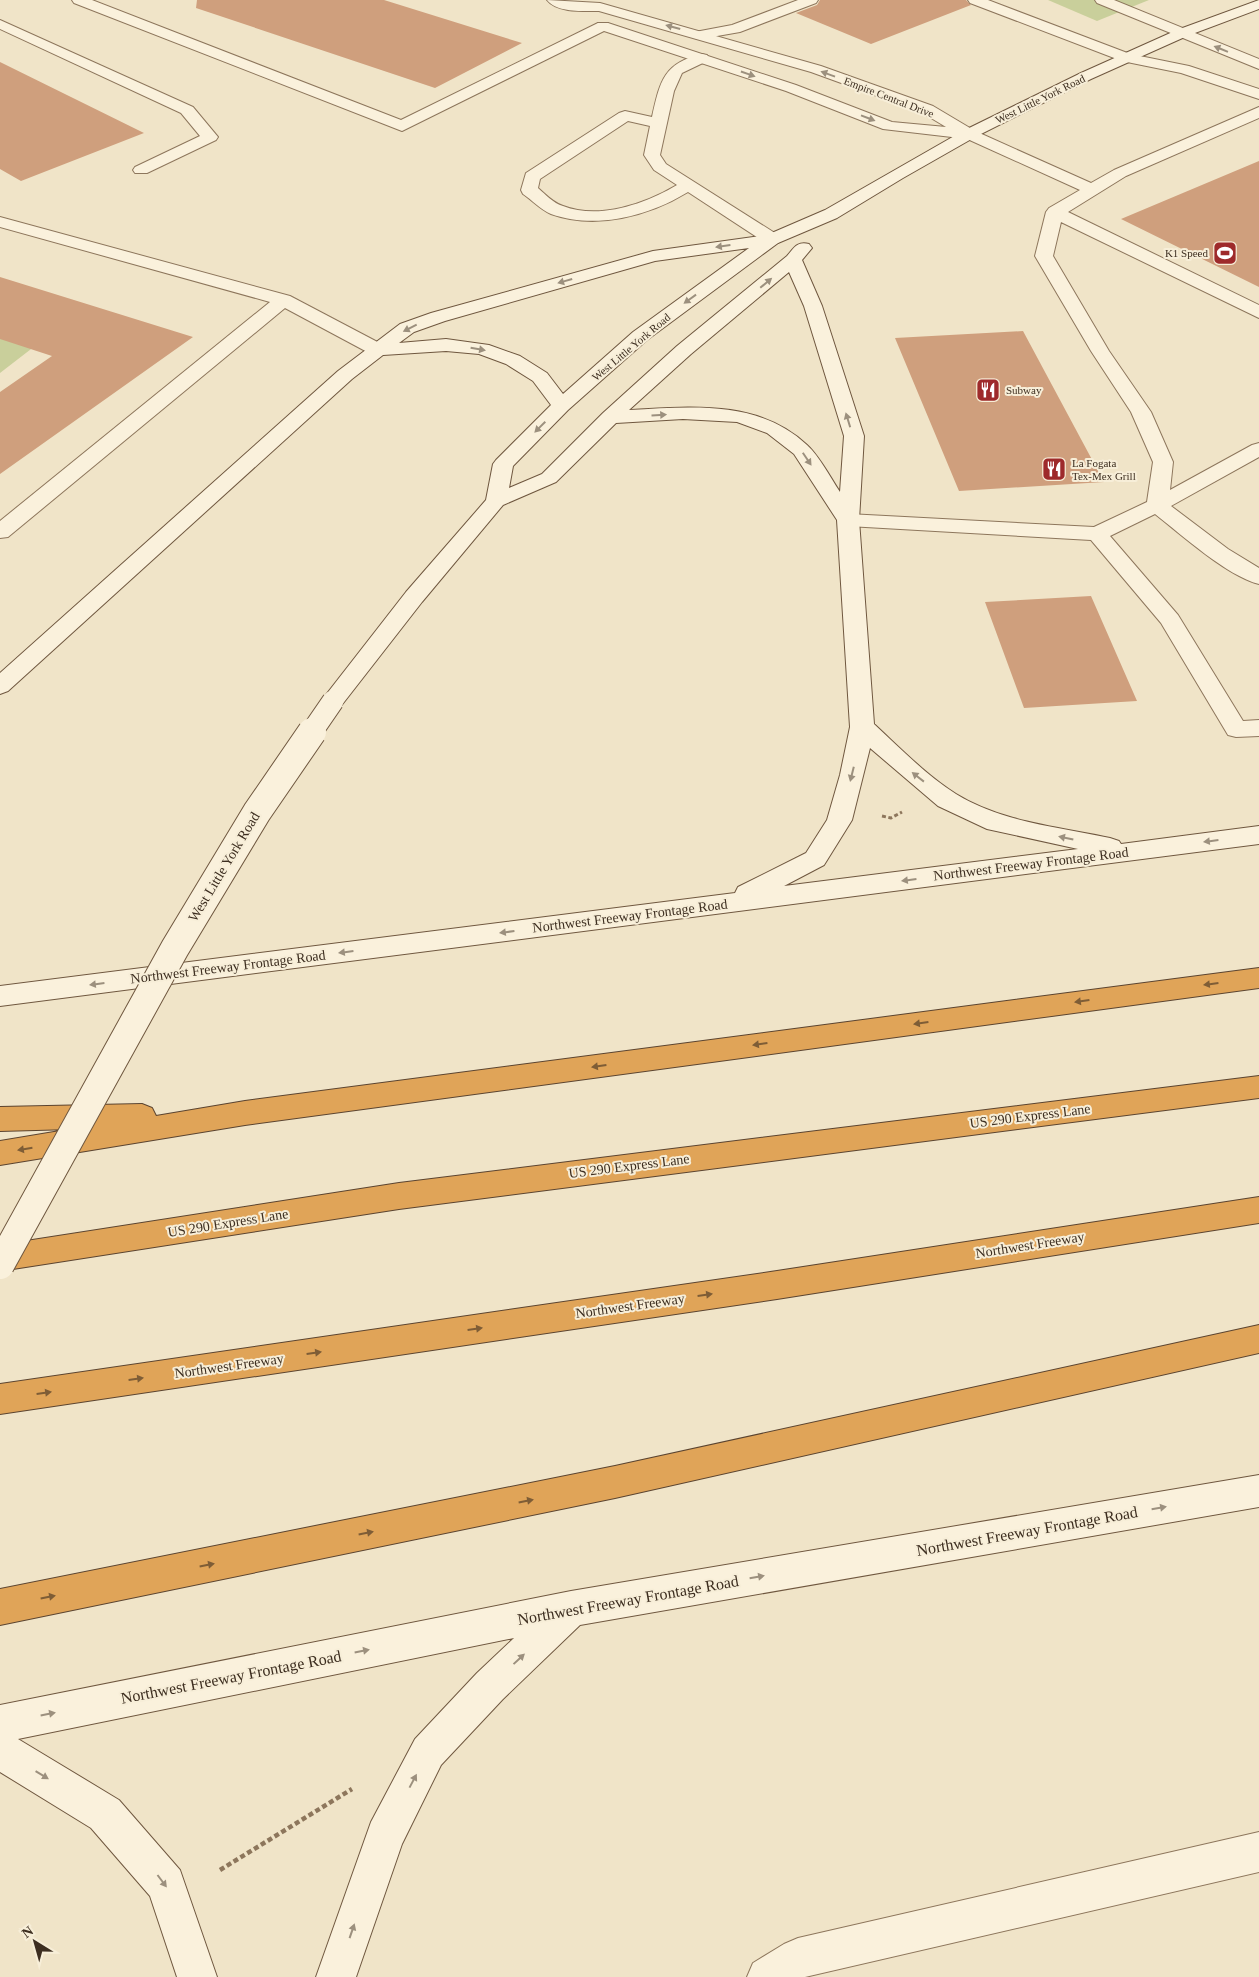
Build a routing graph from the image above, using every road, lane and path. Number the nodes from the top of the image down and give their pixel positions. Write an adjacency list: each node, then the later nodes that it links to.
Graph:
1 (79, 0): 8 (main road)
2 (811, 0): 10 (main road)
3 (975, 0): 12 (main road)
4 (1102, 0): 9 (main road)
5 (566, 2): 8 (main road, Empire Central Drive); 10 (main road, Empire Central Drive, one-way to 5)
6 (1259, 4): 9 (main road, West Little York Road)
7 (0, 24): 18 (main road)
8 (603, 26): 11 (main road, Empire Central Drive)
9 (1182, 33): 12 (main road, West Little York Road); 13 (main road, one-way to 9)
10 (700, 35): 17 (main road, Empire Central Drive, one-way to 10)
11 (702, 58): 16 (main road); 17 (main road, Empire Central Drive, one-way to 17)
12 (1127, 58): 14 (main road); 17 (main road, West Little York Road)
13 (1259, 64)
14 (1259, 94)
15 (1259, 112): 20 (main road)
16 (659, 123): 19 (main road); 19 (main road)
17 (969, 134): 20 (main road); 22 (main road, West Little York Road)
18 (141, 170)
19 (687, 186): 24 (main road)
20 (1093, 190): 21 (main road)
21 (1055, 212): 27 (main road); 33 (main road)
22 (831, 214): 24 (main road, West Little York Road); 25 (main road, West Little York Road)
23 (0, 222): 26 (main road)
24 (772, 239): 28 (main road, one-way to 28); 29 (main road, West Little York Road, one-way to 29)
25 (793, 260): 30 (main road, West Little York Road, one-way to 25); 34 (main road, one-way to 25)
26 (284, 300): 28 (main road); 35 (main road)
27 (1259, 312)
28 (378, 350): 29 (main road, one-way to 29); 38 (main road)
29 (561, 406): 32 (main road, West Little York Road, one-way to 32)
30 (610, 417): 32 (main road, West Little York Road); 34 (main road, one-way to 34)
31 (1259, 449): 33 (main road)
32 (496, 501): 54 (main road, West Little York Road, bridge)
33 (1157, 505): 36 (main road); 37 (main road)
34 (848, 520): 36 (main road); 39 (main road)
35 (0, 532)
36 (1097, 534): 40 (main road)
37 (1259, 577)
38 (0, 686)
39 (862, 727): 44 (main road, one-way to 39); 45 (main road, one-way to 45)
40 (1259, 728)
41 (905, 810): 42 (path)
42 (875, 815)
43 (1259, 835): 44 (main road, Northwest Freeway Frontage Road, one-way to 44)
44 (1131, 851): 45 (main road, Northwest Freeway Frontage Road, one-way to 45)
45 (729, 904): 47 (main road, Northwest Freeway Frontage Road, one-way to 47)
46 (1259, 978): 49 (highway, one-way to 49)
47 (3, 993)
48 (1259, 1087): 53 (highway, US 290 Express Lane)
49 (246, 1114): 50 (highway); 51 (highway, one-way to 51)
50 (0, 1120)
51 (0, 1153)
52 (1259, 1210): 56 (highway, Northwest Freeway, one-way to 52)
53 (0, 1258)
54 (0, 1265)
55 (1259, 1339): 58 (highway, one-way to 55)
56 (0, 1399)
57 (1259, 1491): 59 (main road, Northwest Freeway Frontage Road, one-way to 57)
58 (0, 1607)
59 (571, 1609): 60 (main road, Northwest Freeway Frontage Road, one-way to 59); 66 (main road, one-way to 59)
60 (0, 1724)
61 (0, 1750): 65 (main road, one-way to 65)
62 (352, 1789): 64 (path)
63 (1259, 1852): 67 (main road)
64 (220, 1870)
65 (197, 1977)
66 (336, 1977)
67 (767, 1977)

